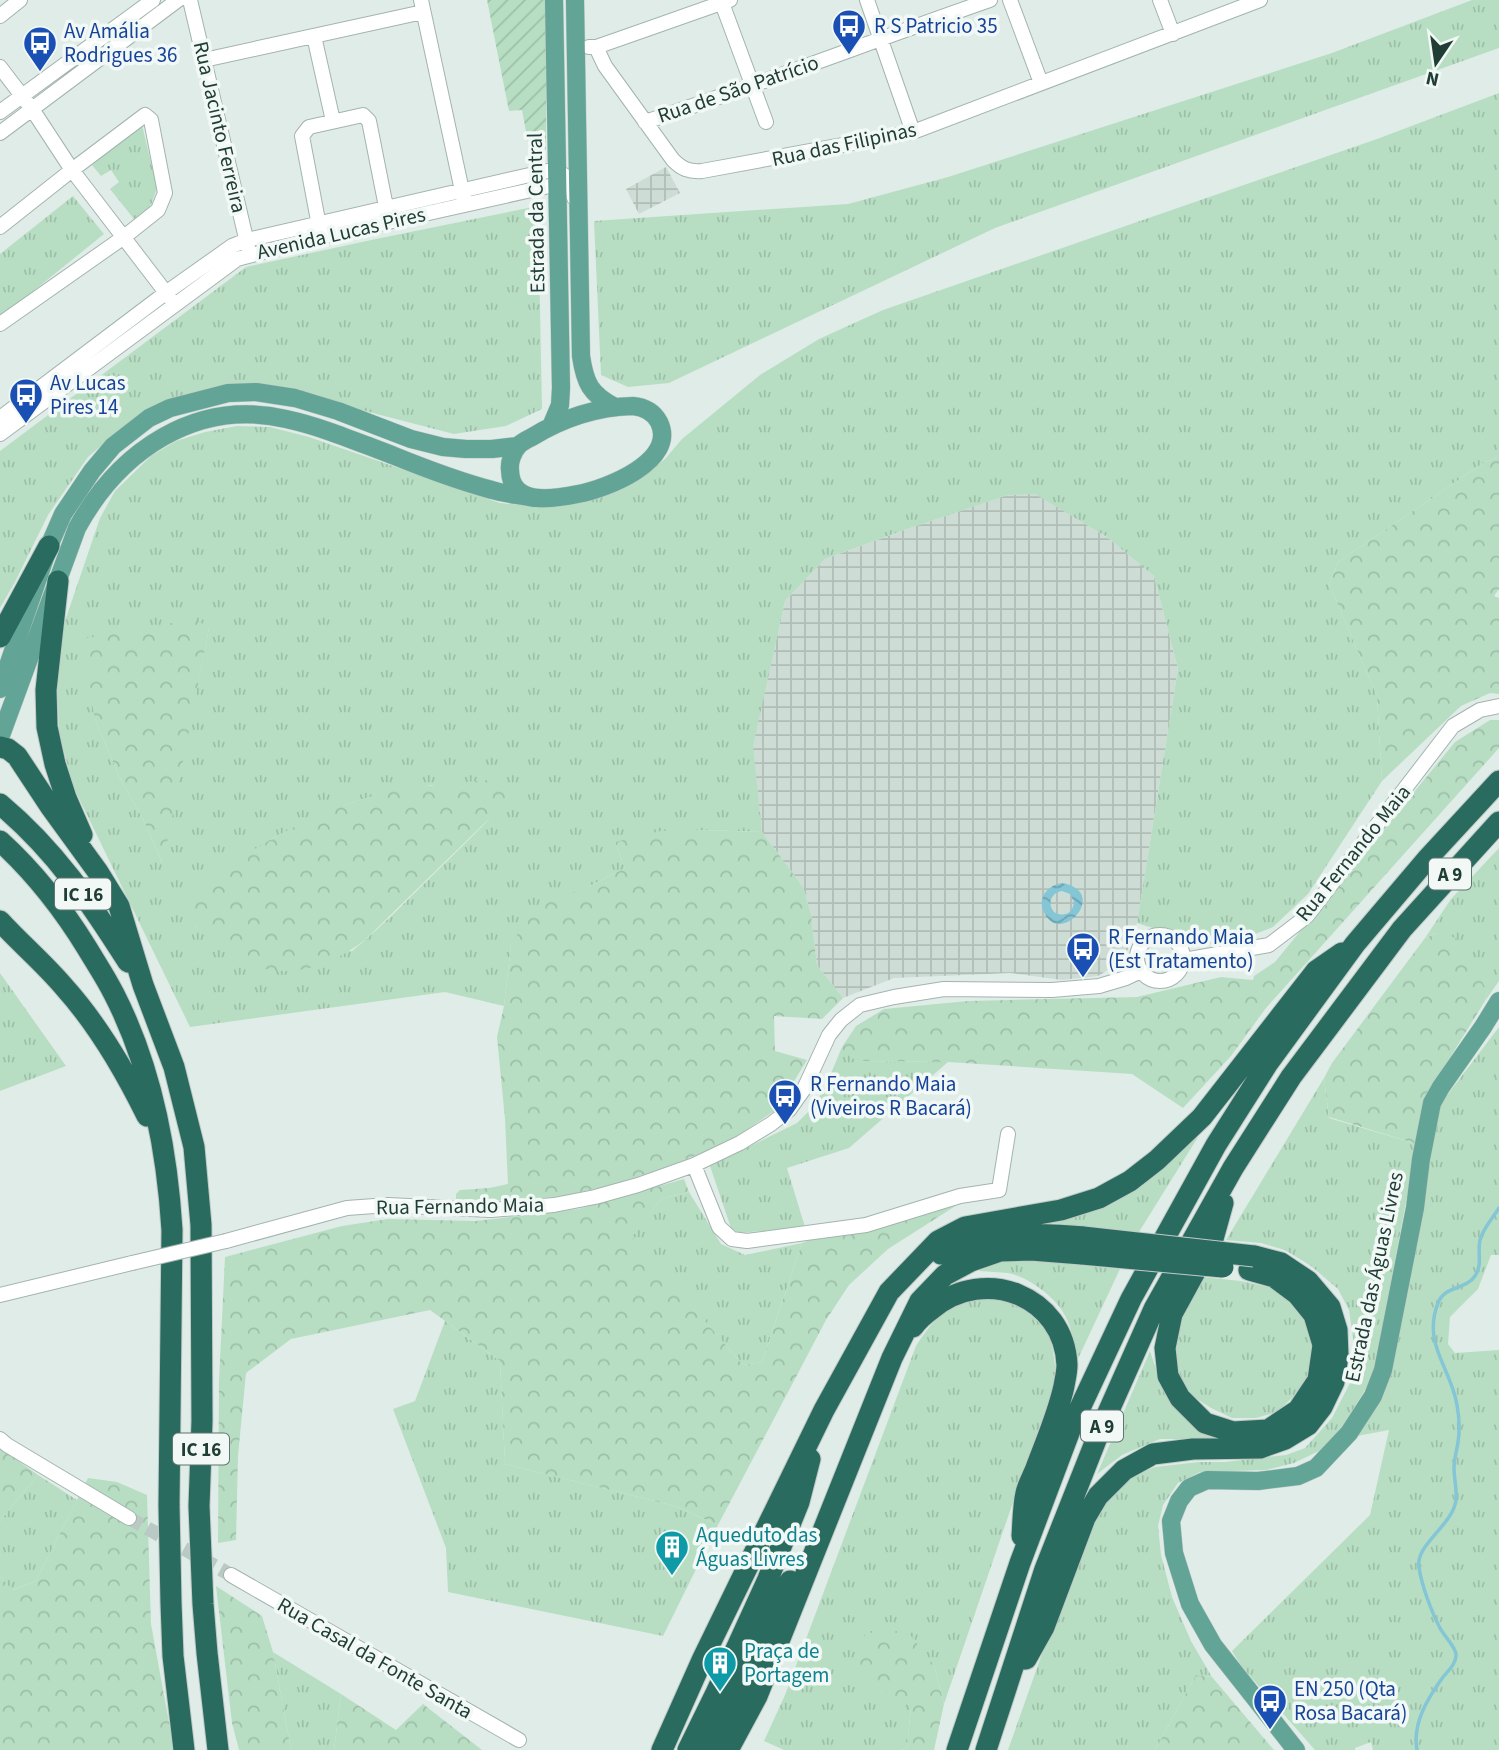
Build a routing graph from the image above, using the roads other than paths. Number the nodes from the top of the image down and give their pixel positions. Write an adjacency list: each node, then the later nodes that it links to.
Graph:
1 (20, 0): 14 (street)
2 (153, 0): 25 (street)
3 (178, 0): 26 (street)
4 (190, 0): 21 (street, Rua Jacinto Ferreira)
5 (554, 0): 19 (main road, Estrada da Central)
6 (575, 0): 20 (main road, Estrada da Central)
7 (867, 0): 17 (street)
8 (990, 0): 17 (street, Rua de São Patrício)
9 (1010, 0): 23 (street)
10 (1160, 0): 15 (street)
11 (1260, 0): 15 (street, Rua das Filipinas)
12 (726, 1): 18 (street); 24 (street)
13 (422, 6): 16 (street); 36 (street)
14 (0, 16)
15 (1173, 34): 23 (street, Rua das Filipinas)
16 (314, 36): 21 (street); 28 (street)
17 (880, 38): 24 (street, Rua de São Patrício); 31 (street)
18 (596, 47): 20 (street); 29 (street, Rua das Filipinas)
19 (555, 48): 20 (main road); 35 (main road, Estrada da Central)
20 (576, 48): 33 (main road, Estrada da Central)
21 (204, 60): 42 (street, Rua Jacinto Ferreira)
22 (0, 67): 25 (street)
23 (1041, 83): 31 (street, Rua das Filipinas)
24 (751, 86): 29 (street, Rua de São Patrício); 30 (street)
25 (22, 96): 26 (street); 27 (street)
26 (32, 109): 32 (street); 34 (street)
27 (0, 112)
28 (333, 121): 37 (street); 40 (street)
29 (645, 122): 31 (street, Rua das Filipinas)
30 (766, 122)
31 (914, 132)
32 (0, 133)
33 (577, 151): 35 (street); 38 (main road, Estrada da Central)
34 (72, 170): 39 (street); 41 (street); 41 (street)
35 (560, 177): 36 (street, Avenida Lucas Pires); 38 (street); 47 (main road, Estrada da Central)
36 (464, 198): 37 (street, Avenida Lucas Pires)
37 (388, 215): 40 (street, Avenida Lucas Pires)
38 (579, 223): 45 (main road, Estrada da Central)
39 (0, 227)
40 (320, 230): 42 (street, Avenida Lucas Pires)
41 (124, 237): 43 (street); 44 (street)
42 (248, 247): 43 (street, Avenida Lucas Pires)
43 (171, 298): 46 (street, Avenida Lucas Pires); 48 (street, Avenida Lucas Pires)
44 (0, 324)
45 (615, 407): 47 (main road); 50 (main road)
46 (0, 418)
47 (552, 424): 49 (main road)
48 (0, 434)
49 (518, 446): 50 (main road); 51 (main road)
50 (534, 498): 52 (main road)
51 (49, 547): 53 (highway); 54 (main road)
52 (58, 581): 56 (main road); 62 (highway)
53 (0, 637)
54 (0, 689)
55 (1499, 706): 65 (street, Rua Fernando Maia)
56 (0, 738)
57 (0, 747): 62 (highway)
58 (1499, 781): 64 (highway, A 9)
59 (5, 808): 67 (highway, IC 16)
60 (1499, 822): 74 (highway, A 9)
61 (1, 841): 72 (highway, IC 16)
62 (98, 872): 67 (highway)
63 (4, 928): 72 (highway)
64 (1355, 944): 77 (highway); 84 (highway, A 9)
65 (1184, 960): 66 (street); 66 (street)
66 (1141, 971): 73 (street, Rua Fernando Maia)
67 (143, 985): 89 (highway, IC 16)
68 (1499, 1001): 70 (main road)
69 (1499, 1008): 70 (main road)
70 (1483, 1027): 96 (main road, Estrada das Águas Livres)
71 (1008, 1134): 73 (street)
72 (164, 1153): 88 (highway, IC 16)
73 (694, 1165): 78 (street, Rua Fernando Maia, bridge)
74 (1233, 1168): 76 (highway); 86 (highway, A 9)
75 (1083, 1246): 76 (highway, bridge); 77 (highway); 79 (highway)
76 (1251, 1263): 86 (highway)
77 (913, 1266): 80 (highway)
78 (0, 1295)
79 (892, 1358): 82 (highway); 84 (highway)
80 (824, 1410): 90 (highway); 91 (highway)
81 (0, 1439): 83 (street)
82 (842, 1483): 92 (highway); 93 (highway)
83 (129, 1518)
84 (1020, 1563): 94 (highway, A 9)
85 (231, 1575): 87 (street, Rua Casal da Fonte Santa)
86 (1004, 1697): 95 (highway, A 9)
87 (519, 1740)
88 (184, 1750)
89 (218, 1750)
90 (662, 1750)
91 (688, 1750)
92 (710, 1750)
93 (728, 1750)
94 (957, 1750)
95 (986, 1750)
96 (1296, 1750)

